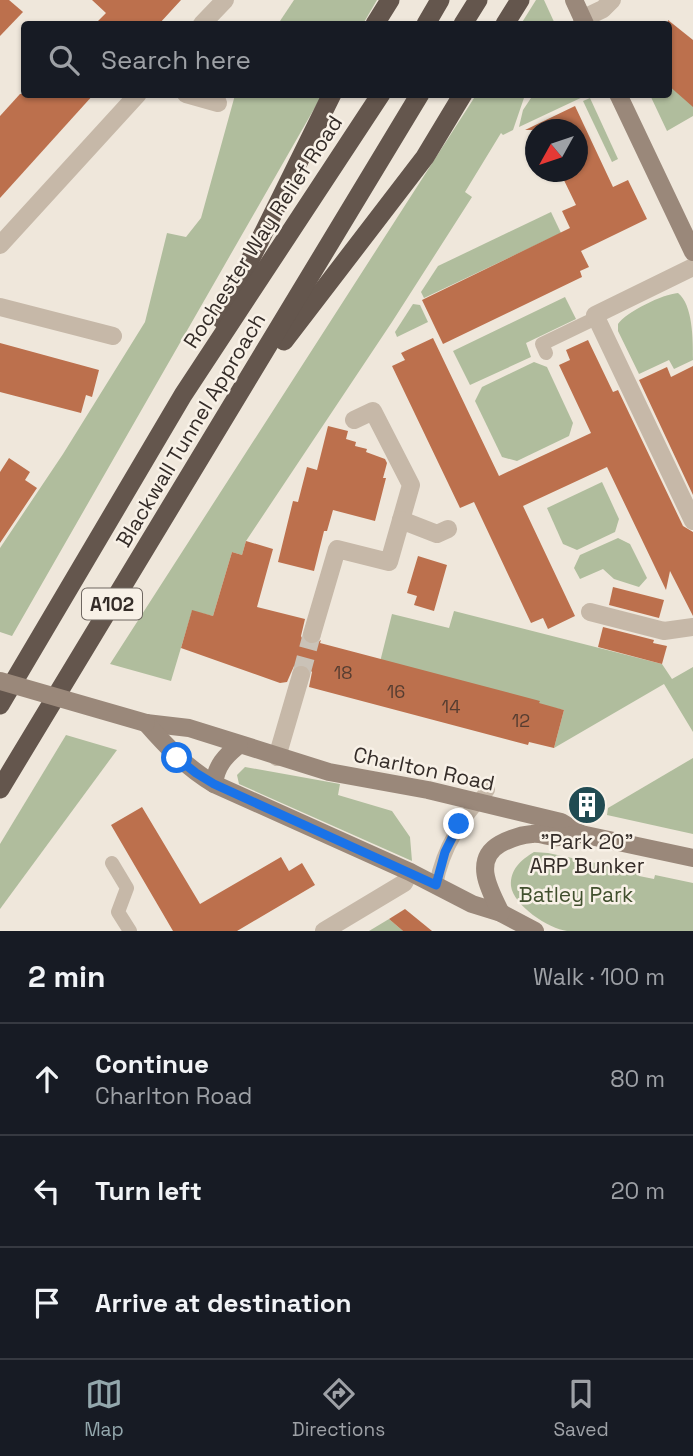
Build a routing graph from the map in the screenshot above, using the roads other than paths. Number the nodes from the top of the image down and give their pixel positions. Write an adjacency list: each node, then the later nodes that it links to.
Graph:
1 (225, 0): 8 (street)
2 (390, 0): 9 (highway)
3 (440, 0): 10 (highway)
4 (478, 0): 11 (highway)
5 (520, 0): 12 (highway)
6 (612, 0): 7 (street)
7 (580, 13)
8 (205, 21)
9 (377, 21)
10 (428, 21)
11 (465, 21)
12 (507, 21)
13 (134, 98): 21 (street)
14 (200, 98): 20 (street)
15 (330, 98): 28 (highway)
16 (378, 98): 28 (highway, Rochester Way Relief Road / A102)
17 (418, 98): 29 (highway, Blackwall Tunnel Approach / A102)
18 (461, 98): 29 (highway)
19 (620, 98): 22 (main road)
20 (218, 103)
21 (0, 245)
22 (693, 252)
23 (693, 267): 25 (street)
24 (0, 307): 26 (street)
25 (596, 318): 27 (lane); 32 (street)
26 (113, 336)
27 (546, 353)
28 (183, 395): 39 (highway, Blackwall Tunnel Approach / A102)
29 (223, 419): 44 (highway, Blackwall Tunnel Approach / A102)
30 (354, 420): 31 (street)
31 (401, 520): 33 (street); 36 (street)
32 (693, 521)
33 (448, 529)
34 (590, 612): 35 (street)
35 (693, 627)
36 (312, 634)
37 (301, 675): 42 (street)
38 (0, 681): 40 (main road, Charlton Road, bridge)
39 (0, 705)
40 (146, 723): 41 (main road, Charlton Road); 43 (main road)
41 (239, 745): 42 (main road, Charlton Road); 43 (main road)
42 (277, 757): 45 (main road, Charlton Road)
43 (214, 784): 49 (main road)
44 (0, 789)
45 (482, 796): 46 (main road, Charlton Road); 50 (lane)
46 (581, 834): 47 (main road, Charlton Road); 51 (main road)
47 (693, 858)
48 (112, 863): 52 (lane)
49 (410, 872): 50 (main road); 53 (street)
50 (436, 885): 51 (main road)
51 (501, 913): 54 (main road)
52 (130, 931)
53 (324, 931)
54 (535, 931)

